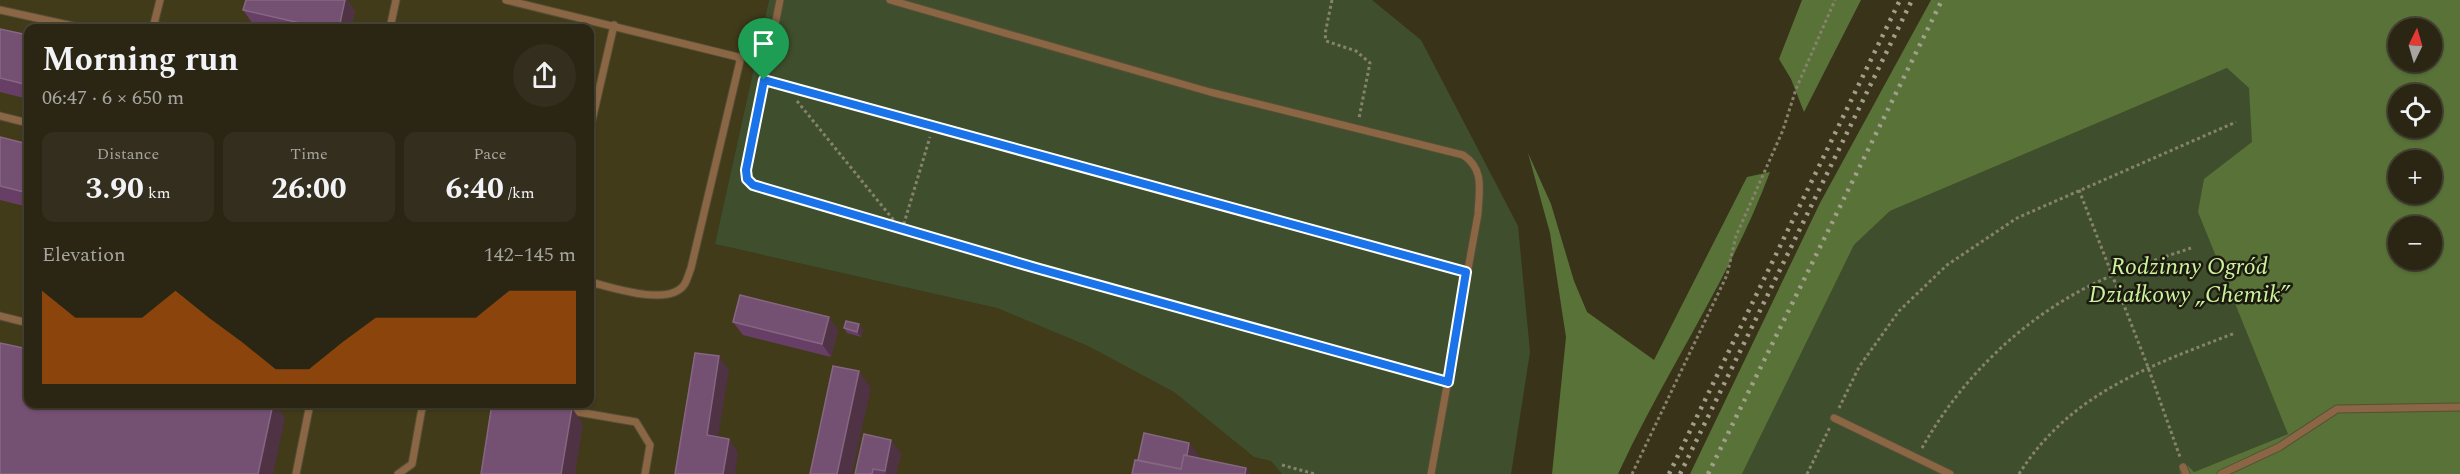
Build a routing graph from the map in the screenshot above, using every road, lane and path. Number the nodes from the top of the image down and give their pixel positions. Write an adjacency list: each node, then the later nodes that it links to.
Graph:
1 (160, 0): 10 (lane)
2 (396, 0): 11 (lane)
3 (506, 0): 12 (lane)
4 (780, 0): 13 (lane)
5 (891, 0): 20 (lane)
6 (1332, 0): 20 (path)
7 (1835, 0): 45 (path)
8 (0, 10): 9 (lane)
9 (64, 24)
10 (155, 24)
11 (391, 24)
12 (614, 25): 15 (lane); 26 (lane)
13 (764, 80): 14 (lane); 22 (path)
14 (784, 85): 19 (lane); 22 (path)
15 (594, 112)
16 (0, 116): 17 (lane)
17 (24, 122)
18 (2236, 122): 21 (path)
19 (933, 126): 22 (path); 24 (lane)
20 (1357, 129): 24 (lane)
21 (2079, 190): 25 (path); 36 (path)
22 (902, 230): 31 (path)
23 (2191, 248): 25 (path)
24 (1466, 272): 31 (lane)
25 (2112, 275): 30 (path); 37 (path)
26 (594, 283)
27 (0, 316): 28 (lane)
28 (24, 321)
29 (2235, 333): 30 (path)
30 (2148, 367): 39 (path); 48 (path)
31 (1448, 382): 44 (lane)
32 (2460, 407): 49 (lane)
33 (309, 408): 40 (lane)
34 (422, 408): 41 (lane)
35 (561, 409): 42 (lane)
36 (1834, 418): 37 (lane); 46 (path)
37 (1917, 458): 47 (lane)
38 (1282, 465): 43 (path)
39 (2185, 470)
40 (296, 474)
41 (398, 474)
42 (645, 474)
43 (1315, 474)
44 (1431, 474)
45 (1632, 474)
46 (1807, 474)
47 (1950, 474)
48 (2019, 474)
49 (2221, 474)

